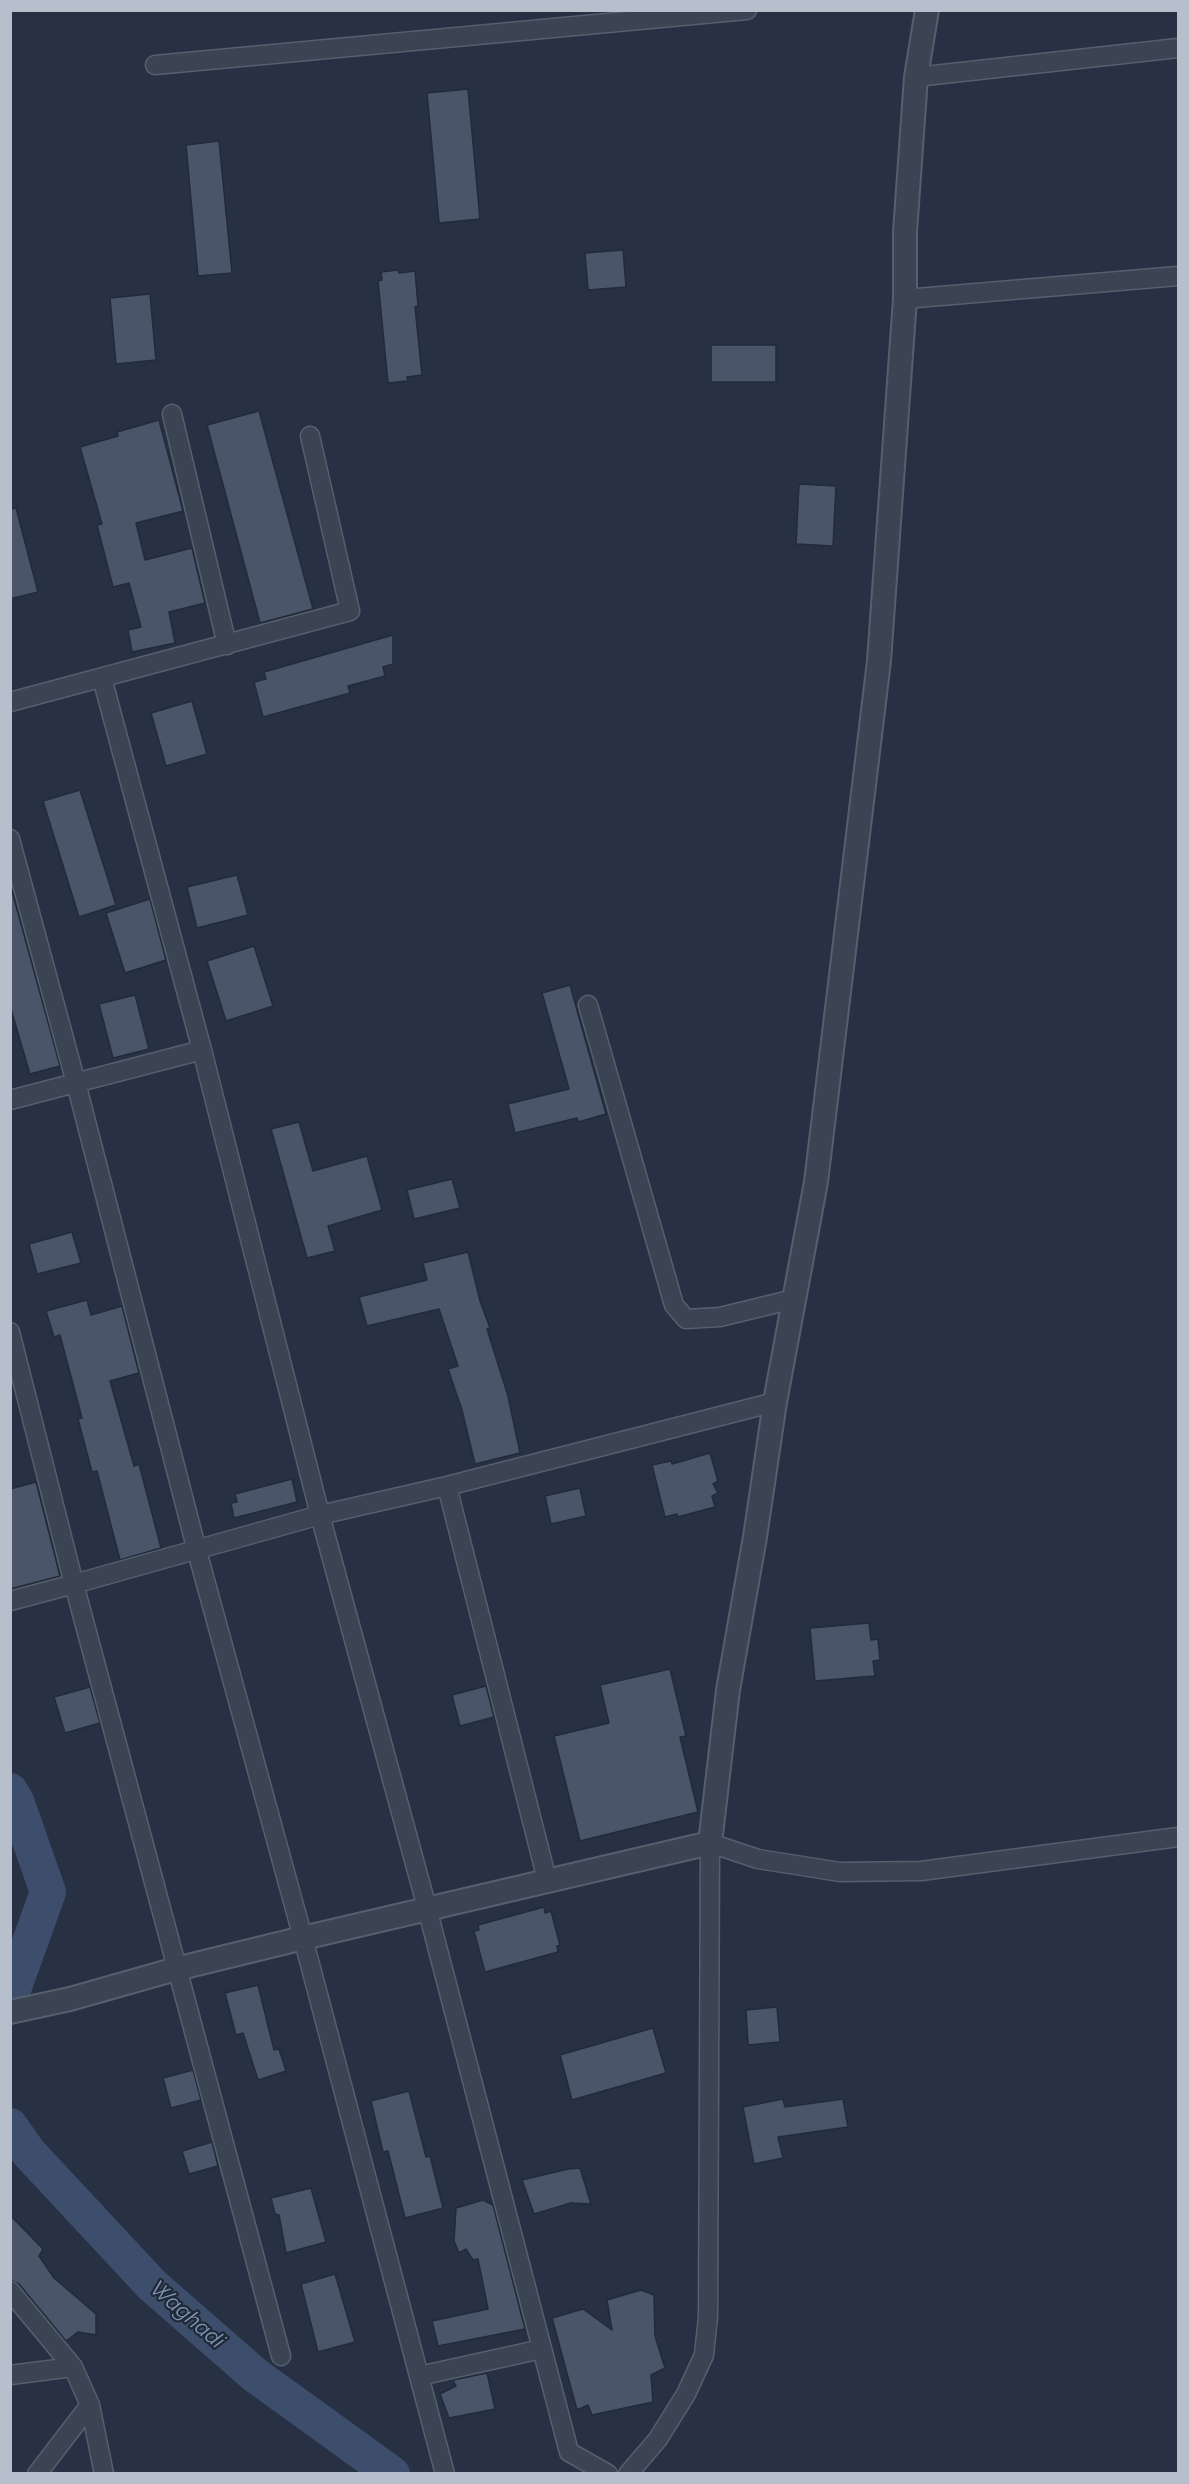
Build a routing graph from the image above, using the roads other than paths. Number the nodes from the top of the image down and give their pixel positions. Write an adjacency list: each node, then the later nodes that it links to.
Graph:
1 (747, 10): 4 (street)
2 (927, 10): 5 (street)
3 (1179, 48): 5 (street)
4 (154, 65)
5 (916, 77): 7 (street)
6 (1179, 276): 7 (street)
7 (905, 299): 18 (street)
8 (172, 414): 10 (street)
9 (310, 436): 10 (street)
10 (226, 645): 11 (street)
11 (102, 678): 12 (street); 15 (street)
12 (10, 702)
13 (10, 839): 16 (street)
14 (588, 1005): 18 (street)
15 (202, 1050): 16 (street); 22 (street)
16 (76, 1083): 17 (street); 23 (street)
17 (10, 1100)
18 (794, 1299): 20 (street)
19 (10, 1332): 24 (street)
20 (775, 1402): 21 (street); 27 (street)
21 (447, 1486): 22 (street); 28 (street)
22 (320, 1515): 23 (street); 29 (street)
23 (197, 1551): 24 (street); 30 (street)
24 (74, 1584): 25 (street); 31 (street)
25 (10, 1601)
26 (1179, 1837): 27 (street)
27 (710, 1843): 28 (street); 44 (street)
28 (547, 1880): 29 (street)
29 (426, 1908): 30 (street); 34 (street)
30 (303, 1938): 31 (street); 38 (street)
31 (176, 1969): 32 (street); 35 (street)
32 (10, 2012)
33 (10, 2291): 36 (street)
34 (542, 2349): 38 (street); 43 (street)
35 (281, 2356)
36 (73, 2367): 37 (street); 39 (street)
37 (10, 2375)
38 (418, 2376): 42 (street)
39 (90, 2404): 40 (street); 41 (street)
40 (37, 2474)
41 (104, 2474)
42 (445, 2474)
43 (608, 2474)
44 (628, 2474)

